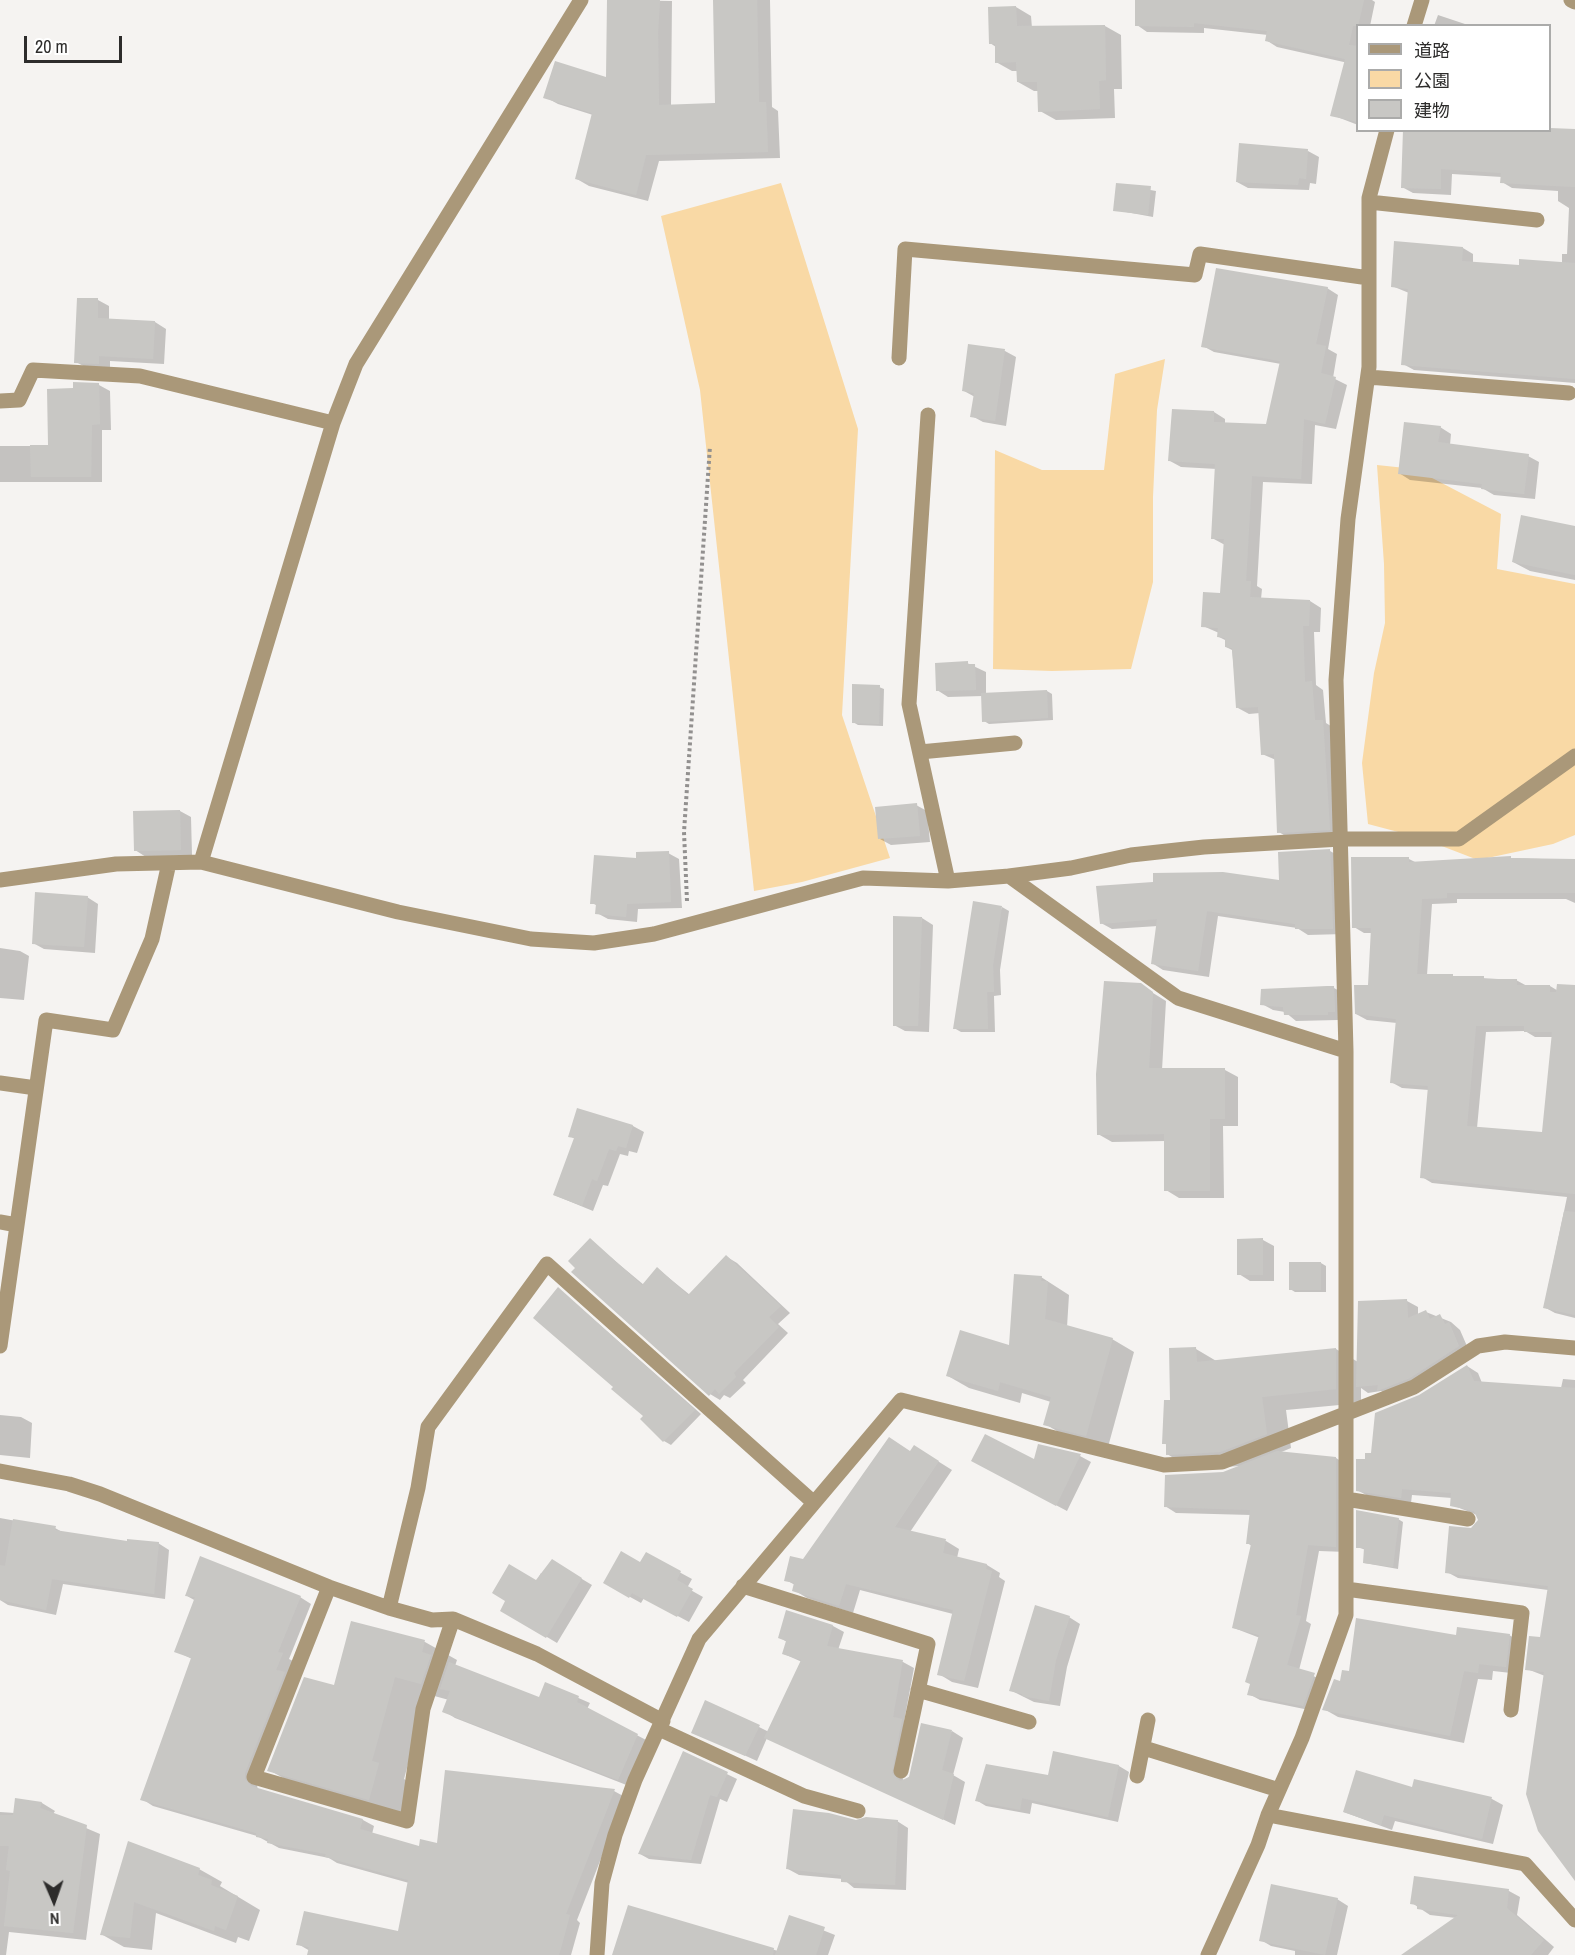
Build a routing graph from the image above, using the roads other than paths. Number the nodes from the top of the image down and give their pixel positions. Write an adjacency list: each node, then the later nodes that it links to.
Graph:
1 (581, 0): 15 (street)
2 (1422, 0): 5 (street)
3 (1571, 0): 4 (street)
4 (1575, 2)
5 (1415, 24)
6 (1386, 132): 7 (street)
7 (1369, 202): 8 (street); 9 (street)
8 (1538, 220)
9 (1369, 278): 10 (street); 11 (street)
10 (899, 358)
11 (1368, 377): 12 (street); 19 (street)
12 (1569, 393)
13 (0, 401): 15 (street)
14 (928, 416): 17 (street)
15 (333, 423): 20 (street)
16 (1015, 743): 17 (street)
17 (920, 752): 24 (street)
18 (1575, 756): 19 (street)
19 (1341, 838): 22 (street); 25 (street)
20 (201, 861): 21 (street); 24 (street)
21 (169, 863): 23 (street); 27 (street)
22 (1009, 876): 24 (street); 25 (street)
23 (0, 880)
24 (948, 880)
25 (1346, 1051): 32 (street)
26 (0, 1083): 27 (street)
27 (36, 1088): 29 (street)
28 (0, 1222): 29 (street)
29 (17, 1225): 30 (street)
30 (0, 1346)
31 (1575, 1348): 32 (street)
32 (1346, 1413): 34 (street); 35 (street)
33 (0, 1471): 38 (street)
34 (1346, 1499): 36 (street); 39 (street)
35 (813, 1502): 37 (street); 40 (street)
36 (1468, 1520)
37 (743, 1586): 42 (street); 46 (street)
38 (329, 1587): 40 (street); 41 (street)
39 (1346, 1589): 43 (street); 50 (street)
40 (390, 1608): 41 (street)
41 (453, 1618): 46 (street)
42 (918, 1690): 45 (street); 48 (street)
43 (1511, 1710)
44 (1148, 1720): 47 (street)
45 (1029, 1722)
46 (661, 1725): 51 (street); 54 (street)
47 (1144, 1748): 49 (street); 50 (street)
48 (901, 1771)
49 (1137, 1776)
50 (1280, 1790): 52 (street)
51 (858, 1811)
52 (1268, 1815): 53 (street); 55 (street)
53 (1575, 1920)
54 (597, 1955)
55 (1208, 1955)

